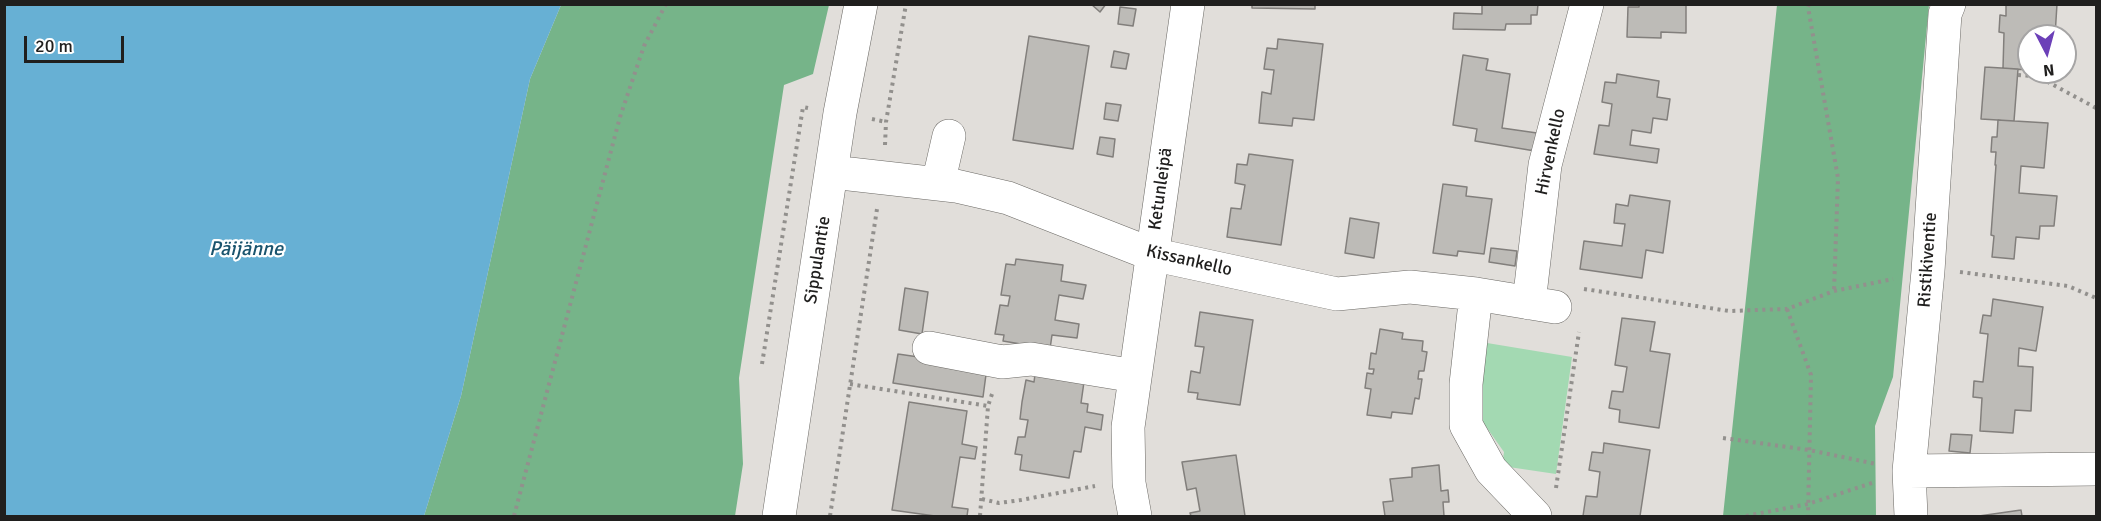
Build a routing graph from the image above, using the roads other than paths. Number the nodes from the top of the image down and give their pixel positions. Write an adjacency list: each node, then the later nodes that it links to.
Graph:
1 (861, 4): 6 (street, Sippulantie)
2 (1188, 4): 8 (street, Ketunleipä)
3 (1587, 4): 10 (street, Hirvenkello)
4 (1949, 4): 14 (street, Ristikiventie)
5 (949, 136): 7 (street)
6 (832, 172): 7 (street, Kissankello); 16 (street, Sippulantie)
7 (938, 183): 8 (street, Kissankello)
8 (1151, 254): 9 (street, Kissankello); 12 (street, Ketunleipä)
9 (1476, 294): 10 (street, Kissankello); 15 (street)
10 (1556, 302)
11 (929, 348): 12 (street)
12 (1135, 376): 17 (street, Ketunleipä)
13 (2097, 470): 14 (street)
14 (1909, 471): 18 (street, Ristikiventie)
15 (1543, 505)
16 (779, 516)
17 (1135, 516)
18 (1911, 516)

